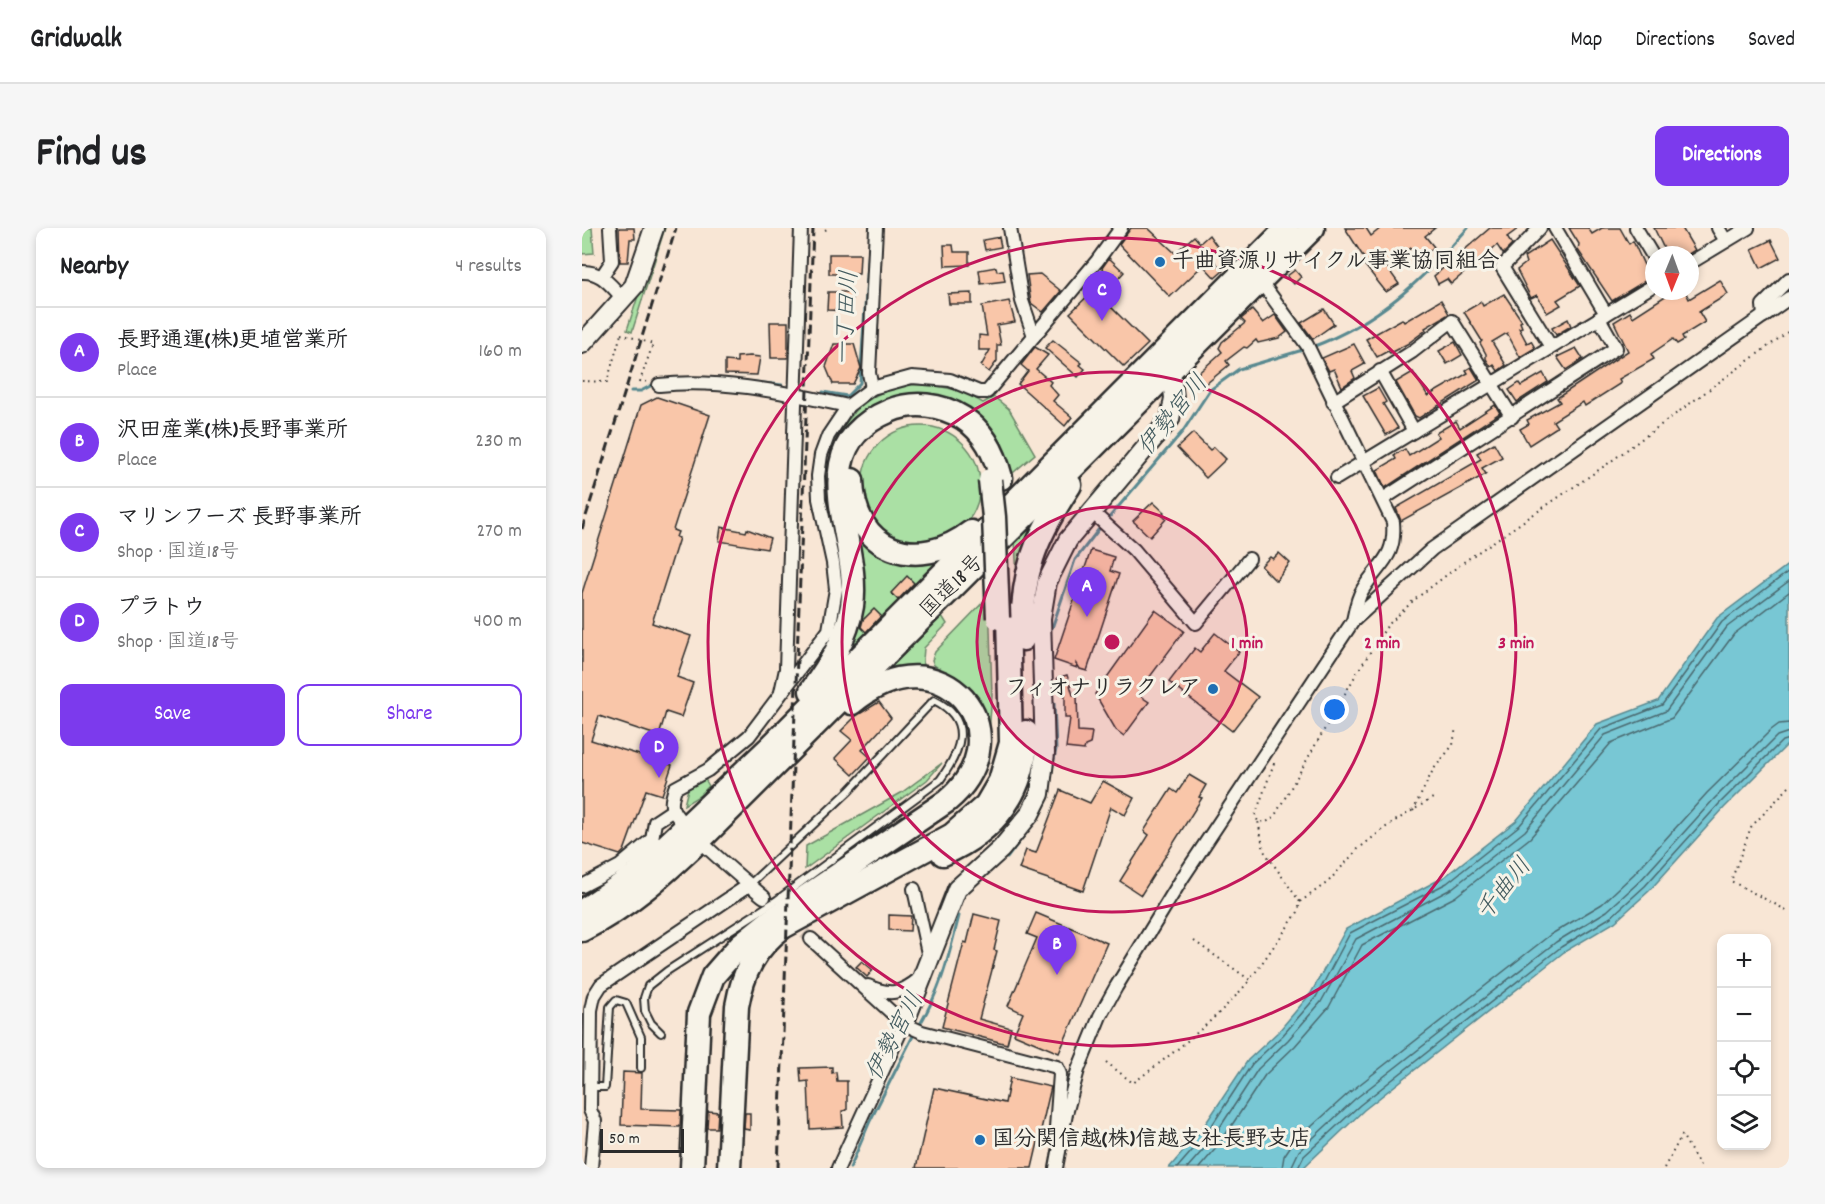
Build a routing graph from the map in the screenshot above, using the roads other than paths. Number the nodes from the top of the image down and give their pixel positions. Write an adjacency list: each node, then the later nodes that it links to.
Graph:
1 (610, 228): 18 (street)
2 (654, 228): 22 (street)
3 (801, 228): 34 (street)
4 (876, 228): 33 (street)
5 (1010, 228): 26 (street)
6 (1121, 228): 26 (street)
7 (1287, 228): 41 (highway, 国道18号)
8 (1313, 228): 19 (highway, 国道18号)
9 (1540, 228): 28 (street)
10 (1555, 228): 24 (street)
11 (1636, 228): 15 (street)
12 (1718, 228): 14 (street)
13 (1748, 228): 14 (street)
14 (1726, 241): 16 (street)
15 (1647, 246)
16 (1699, 258)
17 (582, 272): 18 (street)
18 (602, 276): 22 (street)
19 (1259, 279): 29 (highway, 国道18号); 35 (street)
20 (1789, 279): 25 (street)
21 (1645, 290): 24 (street)
22 (623, 298): 27 (street)
23 (1789, 298): 25 (street)
24 (1602, 316): 28 (street); 37 (street)
25 (1764, 316): 48 (street)
26 (1034, 336): 33 (street)
27 (582, 344)
28 (1551, 347): 31 (street)
29 (1171, 371): 39 (highway, 国道18号); 45 (street)
30 (1380, 371): 31 (street); 35 (street); 38 (street)
31 (1492, 383): 37 (street); 38 (street)
32 (659, 385): 34 (street)
33 (872, 388): 36 (street)
34 (795, 394): 36 (street); 49 (street)
35 (1333, 402): 40 (street)
36 (848, 406): 49 (street)
37 (1512, 417): 44 (street)
38 (1414, 430): 40 (street)
39 (1110, 431): 51 (highway, 国道18号); 57 (highway)
40 (1362, 463): 42 (street); 44 (street)
41 (1050, 466): 43 (highway); 50 (highway, 国道18号)
42 (1337, 478)
43 (995, 479): 47 (highway, bridge); 50 (highway)
44 (1383, 499): 48 (street)
45 (1100, 520): 46 (street); 62 (street)
46 (1249, 559)
47 (1003, 617): 57 (highway); 59 (highway)
48 (1353, 621): 71 (street)
49 (780, 696): 52 (street)
50 (769, 748): 52 (highway, 国道18号)
51 (761, 779): 52 (highway, 国道18号); 59 (highway)
52 (686, 825): 53 (street); 54 (street); 58 (highway, 国道18号); 60 (highway, 国道18号)
53 (749, 885): 56 (street); 65 (street); 67 (lane)
54 (582, 886)
55 (914, 889): 62 (street)
56 (764, 897)
57 (813, 910): 74 (highway)
58 (582, 911)
59 (783, 912): 73 (highway)
60 (582, 930)
61 (811, 939): 63 (street)
62 (926, 967): 63 (street); 66 (street)
63 (856, 980): 66 (street)
64 (582, 1000): 65 (street)
65 (591, 1010): 69 (street)
66 (913, 1028): 71 (street); 75 (street)
67 (661, 1033)
68 (641, 1068): 69 (lane)
69 (590, 1087): 70 (street)
70 (586, 1114): 72 (street)
71 (1057, 1162)
72 (591, 1168)
73 (692, 1168)
74 (729, 1168)
75 (838, 1168)

